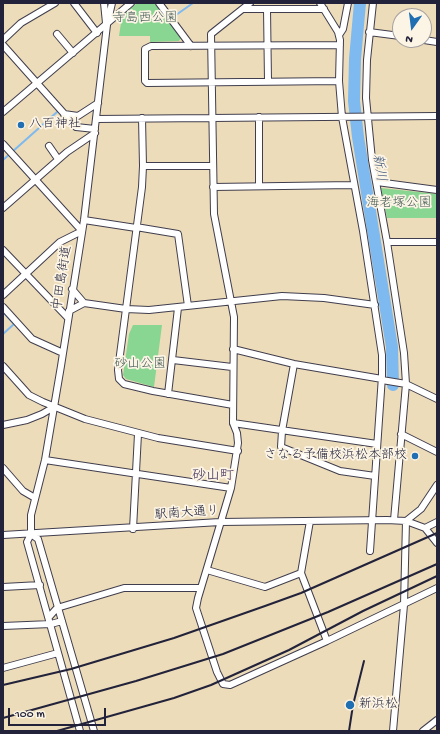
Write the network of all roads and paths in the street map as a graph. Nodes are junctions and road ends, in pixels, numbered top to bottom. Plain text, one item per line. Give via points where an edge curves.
1 (55, 3) edge
2 (74, 3) edge
3 (104, 3) edge
4 (112, 3) edge
5 (131, 3) edge
6 (159, 3) edge
7 (320, 3) edge
8 (348, 3) edge
9 (373, 3) edge
10 (246, 5) edge
11 (267, 9) junction
12 (324, 9) junction
13 (106, 25) junction
14 (369, 32) junction
15 (97, 33) junction
16 (57, 34) dead end
17 (339, 35) junction
18 (392, 35) edge
19 (3, 40) edge
20 (268, 45) junction
21 (340, 45) junction
22 (191, 46) junction
23 (211, 46) junction
24 (4, 47) edge
25 (74, 53) junction
26 (268, 81) junction
27 (340, 81) junction
28 (212, 82) junction
29 (36, 84) junction
30 (98, 103) junction
31 (3, 112) edge
32 (63, 113) junction
33 (437, 116) edge
34 (259, 117) junction
35 (344, 117) junction
36 (366, 117) junction
37 (142, 118) junction
38 (212, 118) junction
39 (96, 119) junction
40 (95, 131) junction
41 (3, 144) edge
42 (49, 146) dead end
43 (58, 159) junction
44 (144, 166) junction
45 (213, 166) junction
46 (35, 180) junction
47 (376, 182) junction
48 (259, 185) junction
49 (353, 185) junction
50 (213, 187) junction
51 (437, 190) edge
52 (3, 208) edge
53 (84, 220) junction
54 (136, 228) junction
55 (82, 230) junction
56 (387, 242) junction
57 (437, 242) edge
58 (3, 250) edge
59 (25, 274) junction
60 (72, 289) junction
61 (3, 295) edge
62 (231, 301) junction
63 (84, 303) junction
64 (375, 305) junction
65 (188, 306) junction
66 (3, 307) edge
67 (178, 308) junction
68 (126, 310) junction
69 (69, 311) junction
70 (68, 318) junction
71 (233, 349) junction
72 (63, 353) junction
73 (173, 360) junction
74 (294, 364) junction
75 (3, 366) edge
76 (232, 366) junction
77 (383, 380) junction
78 (404, 383) junction
79 (168, 394) junction
80 (437, 399) edge
81 (233, 405) junction
82 (54, 407) junction
83 (233, 424) junction
84 (3, 425) edge
85 (282, 430) junction
86 (138, 434) junction
87 (401, 434) junction
88 (377, 444) junction
89 (238, 452) junction
90 (437, 452) edge
91 (45, 460) junction
92 (3, 468) edge
93 (135, 473) junction
94 (375, 476) junction
95 (437, 485) edge
96 (231, 488) junction
97 (35, 498) junction
98 (372, 520) junction
99 (392, 520) junction
100 (310, 521) junction
101 (406, 521) junction
102 (220, 522) junction
103 (437, 522) edge
104 (425, 528) junction
105 (133, 529) junction
106 (31, 534) junction
107 (3, 535) edge
108 (437, 543) edge
109 (370, 551) dead end
110 (207, 570) junction
111 (301, 573) junction
112 (40, 585) junction
113 (3, 587) edge
114 (201, 588) junction
115 (437, 588) edge
116 (404, 605) junction
117 (57, 608) junction
118 (49, 617) junction
119 (62, 621) junction
120 (51, 624) junction
121 (3, 626) edge
122 (327, 642) junction
123 (58, 653) junction
124 (3, 668) edge
125 (437, 720) edge
126 (80, 731) edge
127 (94, 731) edge
128 (393, 731) edge
129 (423, 731) edge

1 - 19 street via 22,23
2 - 15 street
3 - 13 street, 中田島街道
4 - 13 street, 中田島街道
5 - 13 street
6 - 22 street
7 - 12 street
8 - 17 street via 343,29
9 - 14 street
10 - 11 street
10 - 23 street via 213,32
11 - 12 street
11 - 20 street
12 - 17 street
13 - 15 street
13 - 30 street, 中田島街道
14 - 18 street
14 - 36 street
15 - 25 street
16 - 25 street
17 - 21 street
20 - 21 street
20 - 23 street
20 - 26 street
21 - 27 street
22 - 23 street
22 - 28 street via 146,47 145,81
23 - 28 street
24 - 29 street
25 - 29 street
26 - 27 street
26 - 28 street
27 - 35 street
28 - 38 street
29 - 31 street
29 - 32 street
30 - 32 street via 78,116
30 - 39 street, 中田島街道
32 - 40 street via 76,127
33 - 36 street
34 - 35 street
34 - 38 street
34 - 48 street
35 - 36 street
35 - 49 street
36 - 47 street
37 - 38 street
37 - 39 street
37 - 44 street
38 - 45 street
39 - 40 street, 中田島街道
40 - 43 street
40 - 53 street, 中田島街道
41 - 46 street
42 - 43 street
43 - 46 street
44 - 45 street
44 - 54 street
45 - 50 street
46 - 52 street
46 - 55 street
47 - 51 street
47 - 56 street
48 - 49 street
48 - 50 street
49 - 64 street
50 - 62 street via 214,214
53 - 54 street
53 - 55 street, 中田島街道
54 - 65 street via 178,234
54 - 68 street
55 - 59 street via 60,242
55 - 60 street, 中田島街道
56 - 57 street
56 - 78 street via 404,353
58 - 59 street
59 - 61 street
59 - 70 street
60 - 63 street
60 - 69 street, 中田島街道
62 - 64 street via 296,296
62 - 65 street
62 - 71 street via 234,317
63 - 68 street
63 - 69 street
64 - 77 street
65 - 67 street
66 - 72 street via 32,340
67 - 68 street
67 - 73 street
68 - 79 street via 118,370 120,380 124,384
69 - 70 street, 中田島街道
70 - 72 street, 中田島街道
71 - 74 street
71 - 76 street
72 - 82 street, 中田島街道
73 - 76 street
73 - 79 street
74 - 77 street
74 - 85 street
75 - 82 street via 29,395
76 - 81 street
77 - 78 street
77 - 88 street
78 - 80 street
78 - 87 street
79 - 81 street
81 - 83 street
82 - 84 street via 37,416
82 - 86 street
82 - 91 street, 中田島街道
83 - 85 street
83 - 89 street via 237,433
85 - 88 street
85 - 94 street via 281,447 340,471
86 - 89 street
86 - 93 street
87 - 90 street
87 - 99 street
88 - 94 street
89 - 96 street
91 - 93 street
91 - 97 street, 中田島街道
92 - 97 street via 23,491
93 - 96 street
93 - 105 street
94 - 98 street
95 - 101 street via 421,509
96 - 102 street
97 - 106 street, 中田島街道 via 31,515
98 - 99 street, 駅南大通り
98 - 100 street, 駅南大通り
98 - 109 street
99 - 101 street, 駅南大通り
100 - 102 street, 駅南大通り
100 - 111 street
101 - 104 street, 駅南大通り
101 - 116 street
102 - 105 street, 駅南大通り
102 - 110 street
103 - 104 street
104 - 108 street
105 - 106 street, 駅南大通り
106 - 107 street, 駅南大通り
106 - 112 street, 中田島街道 via 27,542
106 - 117 street via 38,540
110 - 111 street via 265,587
110 - 114 street
111 - 122 street
112 - 113 street
112 - 118 street, 中田島街道
114 - 117 street via 131,586
114 - 122 street via 196,608 223,684 230,685
115 - 116 street
116 - 122 street
116 - 128 street
117 - 118 street
117 - 119 street
118 - 120 street, 中田島街道
119 - 120 street
119 - 127 street
120 - 121 street
120 - 123 street, 中田島街道
123 - 124 street
123 - 126 street, 中田島街道
125 - 129 street

